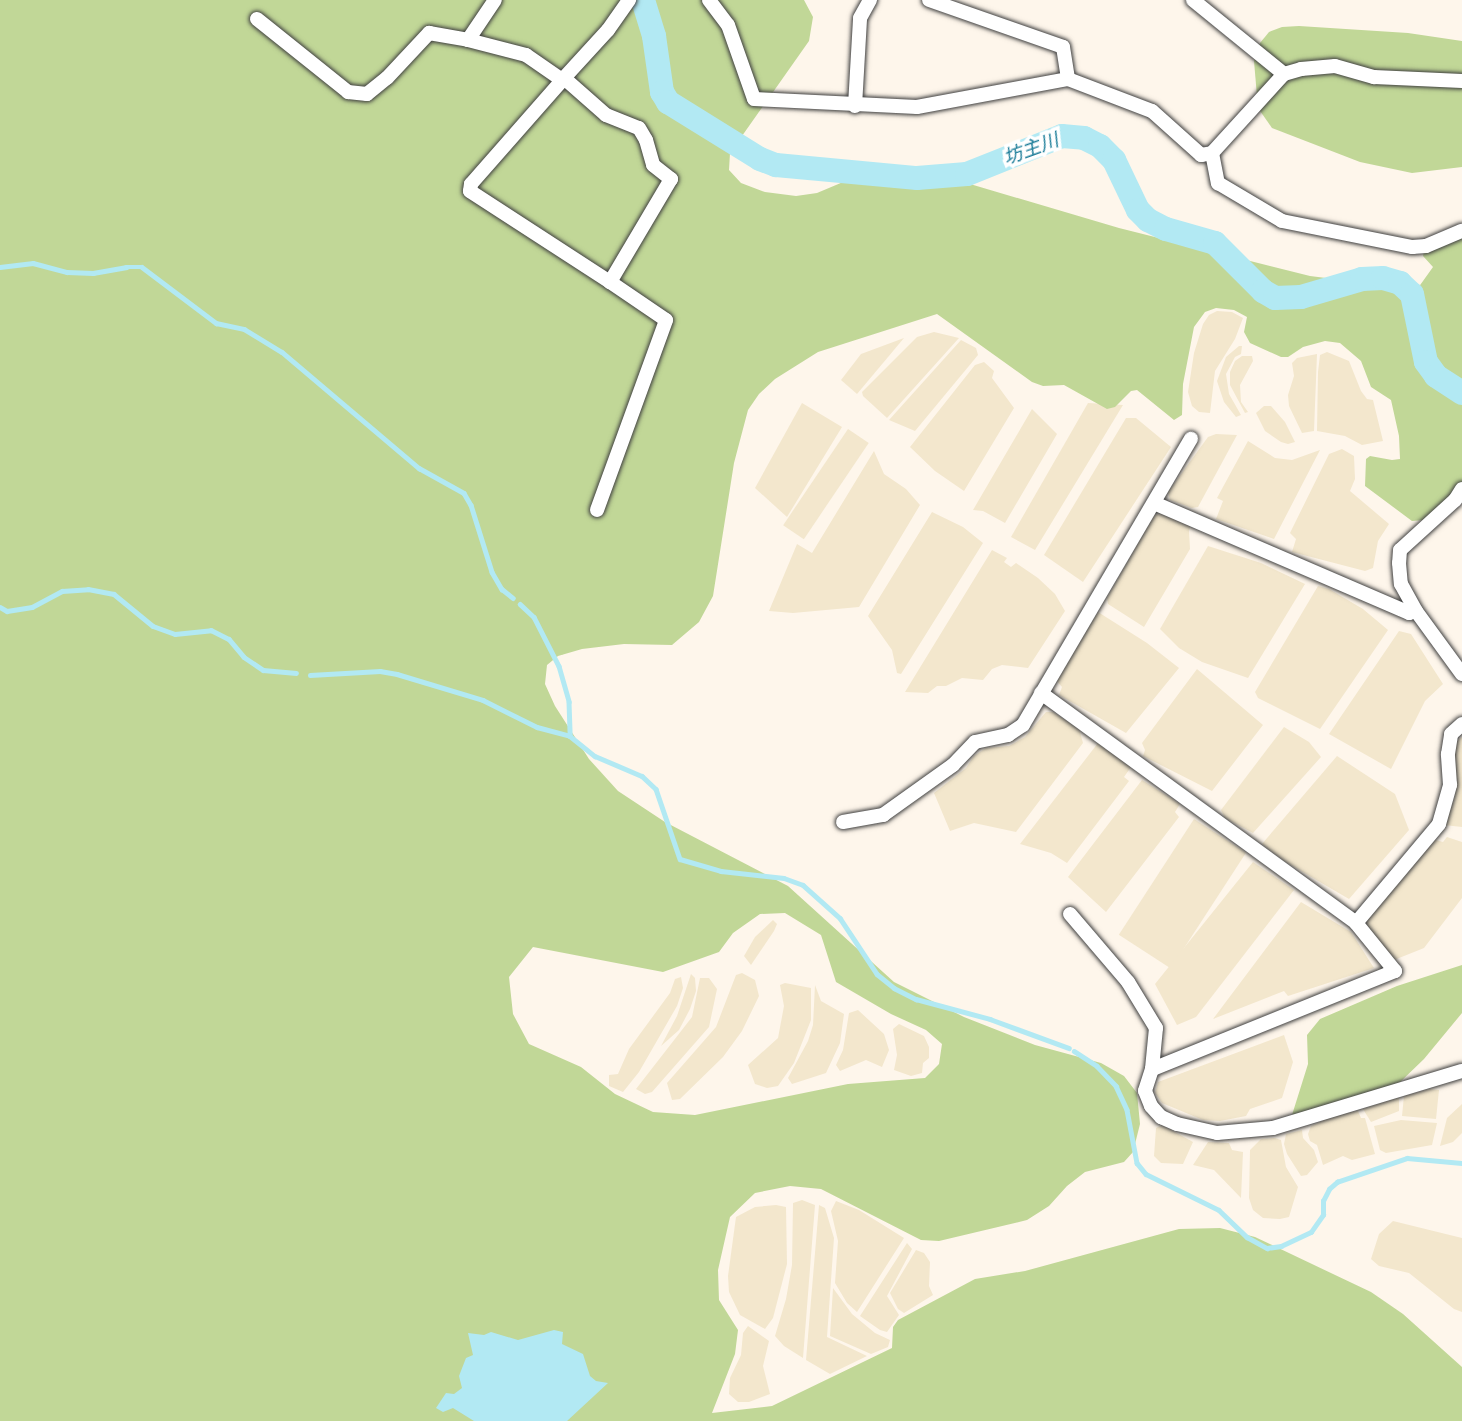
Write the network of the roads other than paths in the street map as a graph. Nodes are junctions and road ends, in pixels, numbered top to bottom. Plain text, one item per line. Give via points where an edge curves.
1 (495, 0) edge
2 (629, 0) edge
3 (709, 0) edge
4 (870, 0) edge
5 (929, 0) edge
6 (1193, 0) edge
7 (257, 19) dead end
8 (468, 40) junction
9 (1284, 75) junction
10 (563, 79) junction
11 (1068, 79) junction
12 (1462, 81) edge
13 (855, 106) junction
14 (1212, 153) junction
15 (1462, 231) edge
16 (610, 282) junction
17 (1191, 439) dead end
18 (1462, 489) edge
19 (1154, 503) junction
20 (597, 510) dead end
21 (1416, 611) junction
22 (1462, 674) edge
23 (1041, 693) junction
24 (1462, 724) edge
25 (843, 822) dead end
26 (1070, 914) dead end
27 (1356, 923) junction
28 (1152, 1069) junction
29 (1462, 1071) edge

1 - 8 street
2 - 10 street
3 - 13 street via 728,25 754,99
4 - 13 street via 860,18
5 - 11 street via 1063,47
6 - 9 street
7 - 8 street via 348,92 367,93 429,33
8 - 10 street via 526,55
9 - 12 street via 1335,66 1374,77
9 - 14 street
10 - 16 street via 606,115 639,128 653,165 671,179
10 - 16 street via 471,184 470,191
11 - 13 street via 917,107
11 - 14 street via 1152,111 1200,155
14 - 15 street via 1218,183 1282,221 1412,247
16 - 20 street via 666,320
17 - 19 street
18 - 21 street via 1400,550 1401,584
19 - 21 street via 1409,613
19 - 23 street
21 - 22 street
23 - 25 street via 1023,725 1008,735 975,742 953,765 883,815
23 - 27 street
24 - 27 street via 1451,734 1450,785 1439,824
26 - 28 street via 1128,982 1156,1028
27 - 28 street via 1395,971
28 - 29 street via 1145,1091 1161,1117 1217,1133 1273,1128

